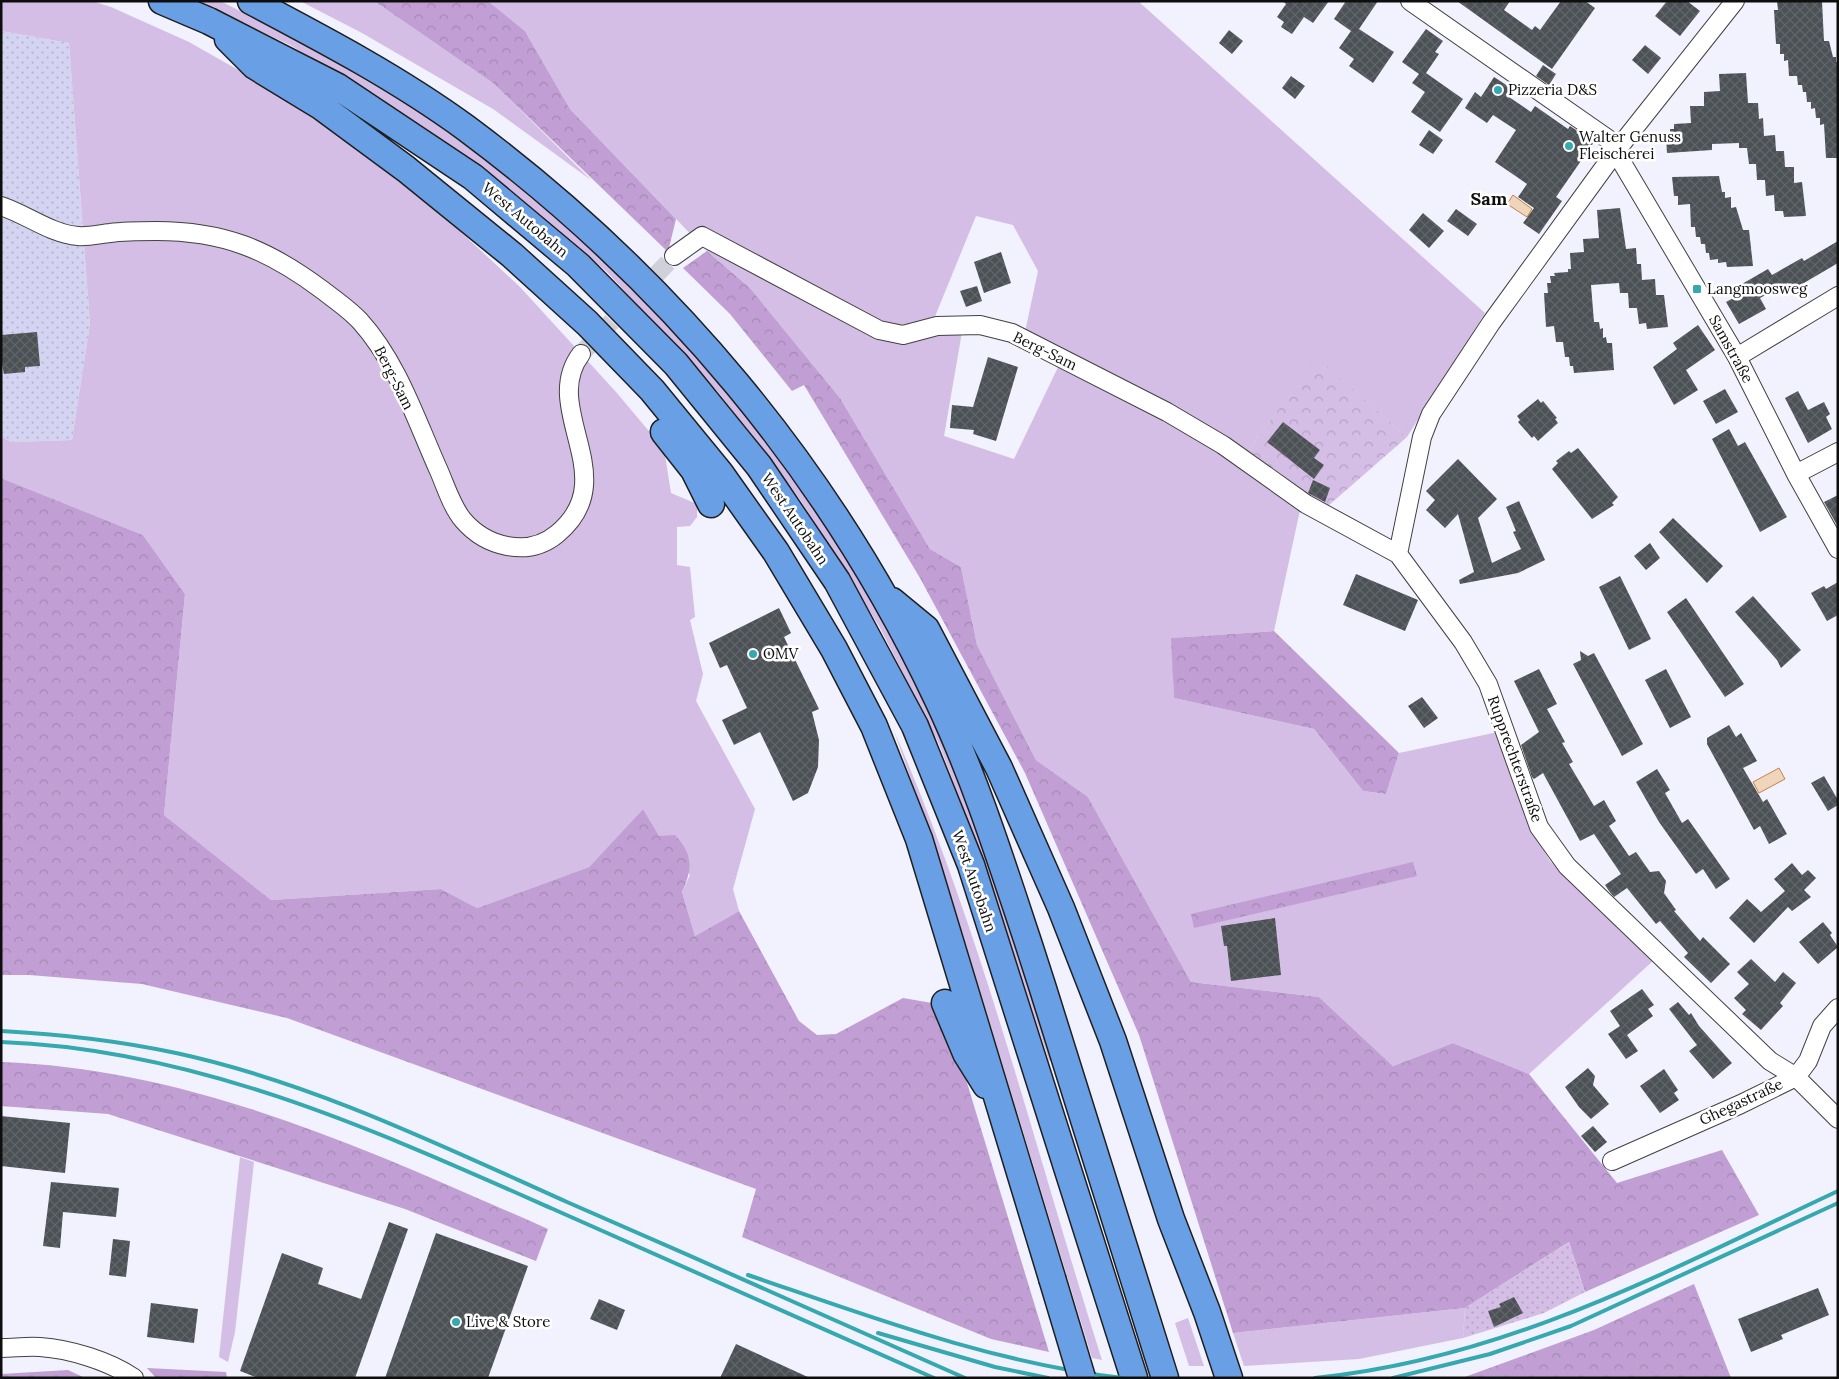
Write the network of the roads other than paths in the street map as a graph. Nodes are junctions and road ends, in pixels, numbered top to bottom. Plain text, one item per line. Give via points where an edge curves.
1 (162, 1) edge
2 (251, 1) edge
3 (1410, 1) edge
4 (1735, 1) edge
5 (209, 21) junction
6 (1616, 150) junction
7 (1, 206) edge
8 (674, 256) tunnel mouth
9 (1838, 296) edge
10 (615, 353) junction
11 (581, 354) tunnel mouth
12 (1737, 357) junction
13 (1838, 452) edge
14 (1796, 474) junction
15 (710, 504) dead end
16 (1838, 549) edge
17 (1398, 554) junction
18 (884, 594) junction
19 (945, 1004) dead end
20 (1838, 1008) edge
21 (1796, 1077) junction
22 (1002, 1113) junction
23 (1838, 1119) edge
24 (1612, 1160) dead end
25 (1, 1348) edge
26 (134, 1378) edge
27 (1082, 1378) edge
28 (1134, 1378) edge
29 (1165, 1378) edge
30 (1228, 1378) edge

1 - 5 highway, West Autobahn
2 - 18 highway, West Autobahn via 361,60 464,127 582,221 674,311 751,398 816,485
3 - 6 street via 1593,127
4 - 6 street
5 - 10 highway via 255,66 322,108 406,169 490,237 587,323
5 - 28 highway, West Autobahn via 338,87 473,177 578,265 676,364 759,466 837,582 915,726 971,865
6 - 12 street, Samstraße
6 - 17 street via 1491,323 1431,414 1422,437
7 - 11 street, Berg-Sam via 56,231 78,236 158,231 193,232 226,238 270,255 296,271 358,319 374,337 394,372 455,508 476,532 505,546 528,547 544,542 577,515 584,495 584,475 568,394 570,377
8 - 17 street, Berg-Sam via 702,236 878,330 903,335 937,326 980,325 1012,333 1167,412 1223,445 1306,504
9 - 12 street
10 - 15 highway via 639,400 694,470
10 - 22 highway via 652,390 720,473 776,552 834,649 874,726 919,839
12 - 14 street, Samstraße
13 - 14 street
14 - 16 street, Samstraße
17 - 21 street, Rupprechterstraße via 1463,642 1488,684 1539,827 1567,866 1770,1061
18 - 29 highway, West Autobahn via 939,701 980,797
18 - 30 highway via 926,630 999,768 1062,908
19 - 22 highway via 966,1053
20 - 21 street, Ghegastraße via 1822,1026 1808,1061
21 - 23 street, Rupprechterstraße
21 - 24 street, Ghegastraße
22 - 27 highway, bridge
25 - 26 street via 40,1347 91,1358 119,1368

